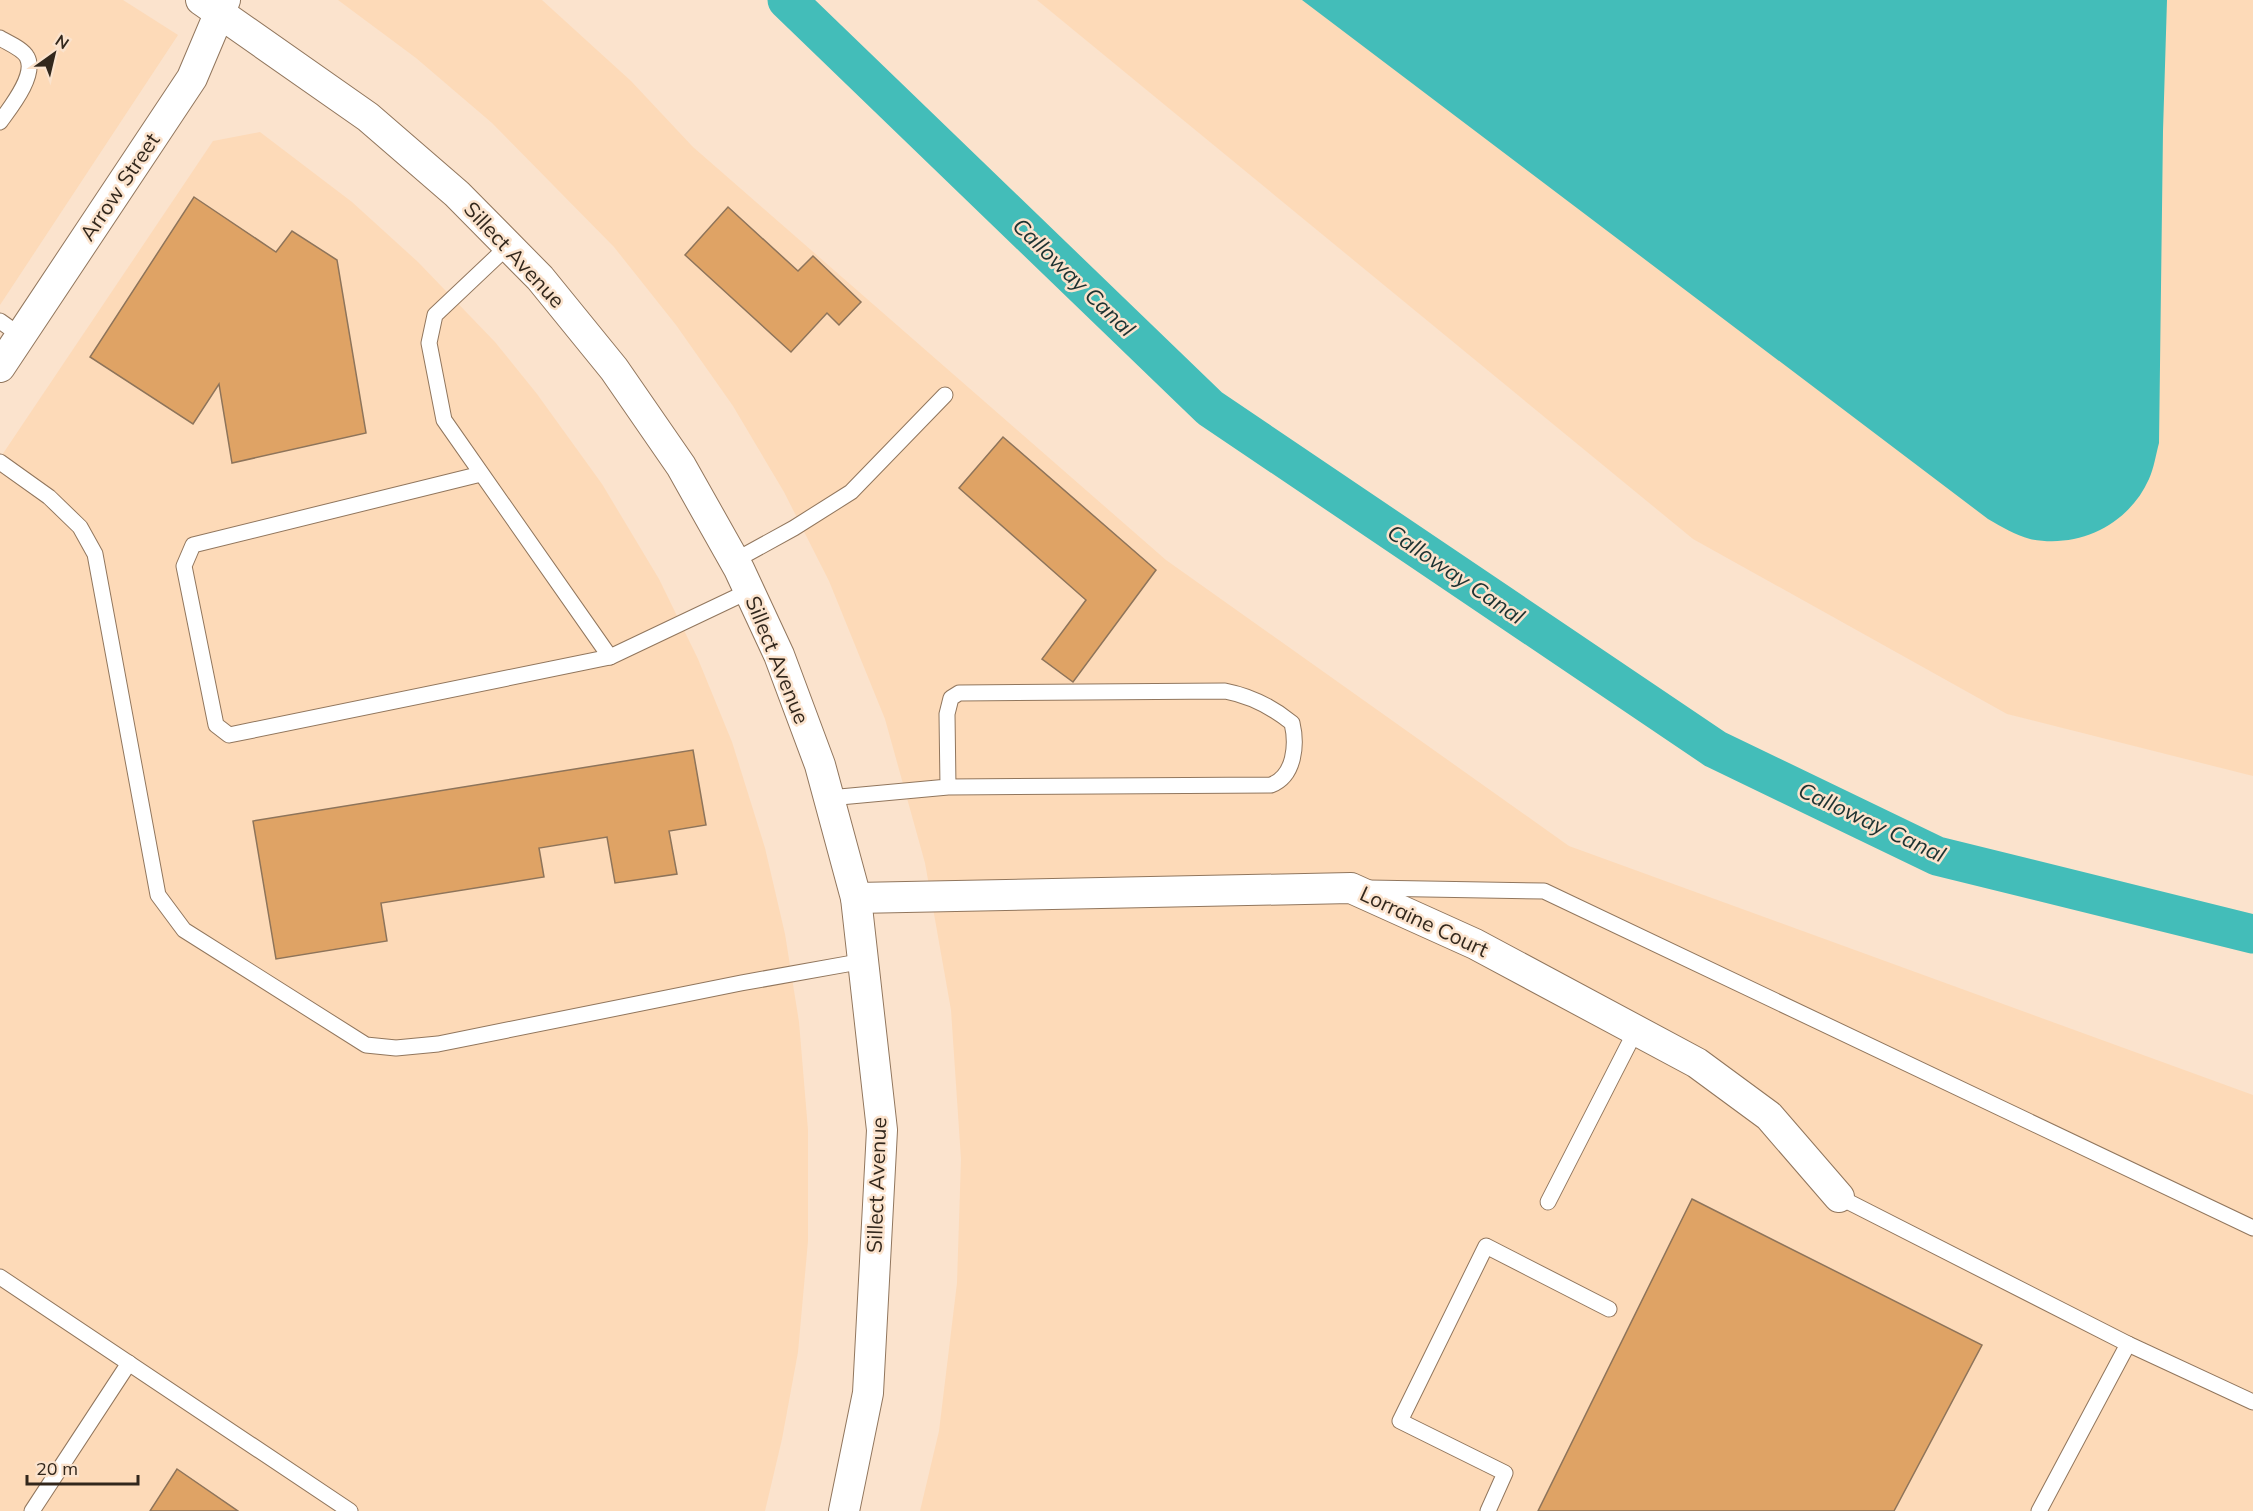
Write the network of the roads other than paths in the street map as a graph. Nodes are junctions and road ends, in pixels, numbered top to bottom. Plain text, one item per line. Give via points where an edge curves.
1 (215, 4) edge
2 (0, 38) edge
3 (0, 122) edge
4 (508, 246) junction
5 (10, 328) edge
6 (0, 367) edge
7 (945, 395) dead end
8 (0, 462) edge
9 (482, 474) junction
10 (734, 561) junction
11 (749, 591) junction
12 (610, 657) junction
13 (948, 788) junction
14 (829, 798) junction
15 (1351, 888) junction
16 (856, 898) junction
17 (864, 961) junction
18 (1636, 1030) junction
19 (1839, 1197) joint
20 (1548, 1202) dead end
21 (2253, 1228) edge
22 (0, 1277) edge
23 (1609, 1309) dead end
24 (2128, 1344) junction
25 (129, 1363) junction
26 (2253, 1402) edge
27 (32, 1511) edge
28 (350, 1511) edge
29 (844, 1511) edge
30 (1488, 1511) edge
31 (2039, 1511) edge

1 - 4 street, Sillect Avenue via 368,117 457,194
1 - 5 street, Arrow Street via 192,78
2 - 3 lane via 27,55 30,66 23,88
4 - 9 lane via 435,315 429,343 444,420
4 - 10 street, Sillect Avenue via 540,278 614,369 681,466
5 - 6 street, Arrow Street
7 - 10 lane via 851,492
8 - 17 lane via 50,497 80,527 95,554 158,895 184,930 366,1045 396,1048 438,1044
9 - 12 lane
9 - 12 lane via 193,545 184,566 216,725 229,735
10 - 11 street, Sillect Avenue
11 - 12 lane
11 - 14 street, Sillect Avenue via 778,655
13 - 13 lane via 1270,784 1282,778 1293,757 1294,730 1292,723 1276,710 1225,691 959,693 951,698 947,714
13 - 14 lane
14 - 16 street, Sillect Avenue
15 - 16 street, Lorraine Court
15 - 18 street, Lorraine Court via 1475,944
15 - 21 lane via 1544,891
16 - 17 street, Sillect Avenue
17 - 29 street, Sillect Avenue via 882,1130 868,1393
18 - 19 street, Lorraine Court via 1697,1063 1769,1116
18 - 20 lane
19 - 24 lane
22 - 25 lane
23 - 30 lane via 1486,1246 1400,1421 1505,1473
24 - 26 lane
24 - 31 lane
25 - 27 lane
25 - 28 lane

